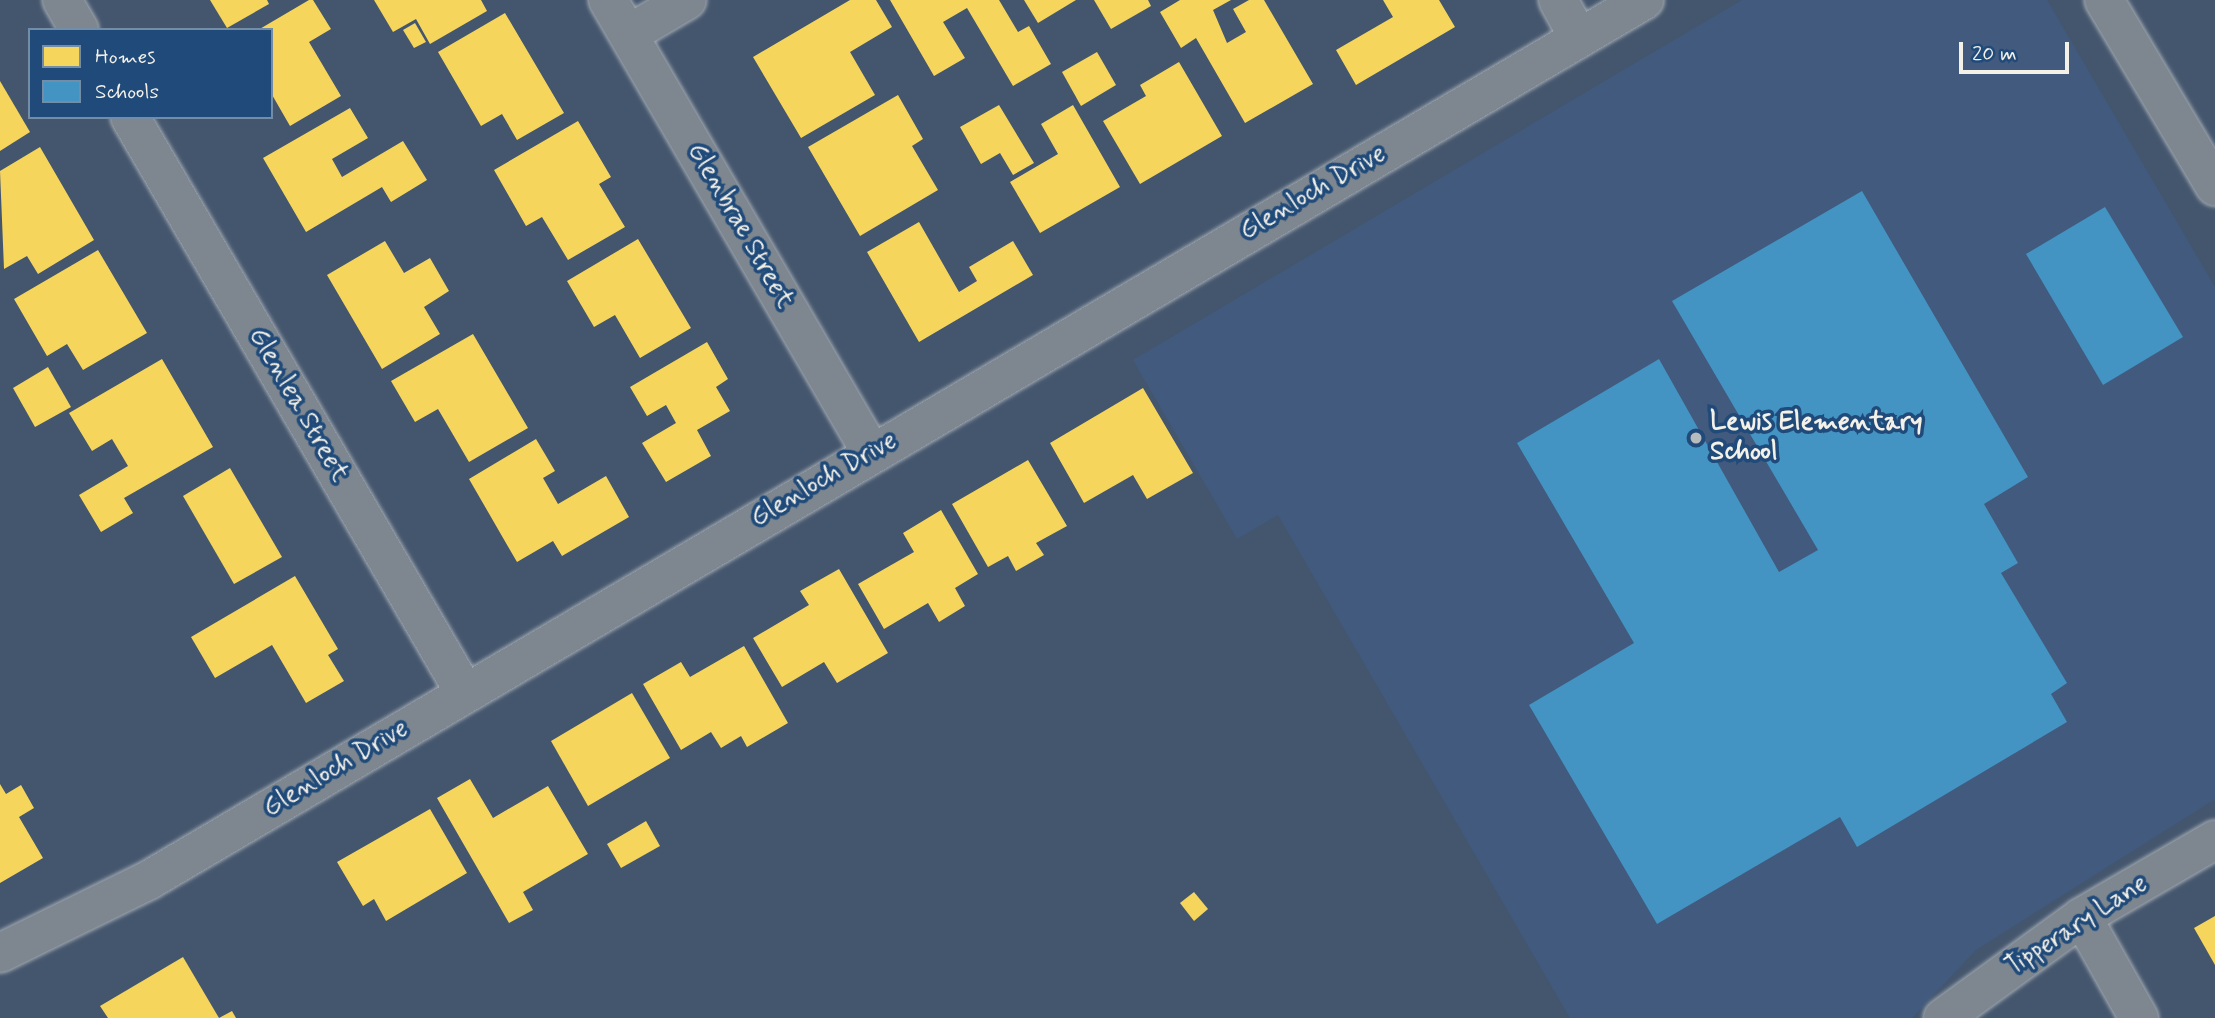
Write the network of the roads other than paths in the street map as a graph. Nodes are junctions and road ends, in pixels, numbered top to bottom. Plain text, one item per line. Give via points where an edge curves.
1 (62, 0) edge
2 (608, 0) edge
3 (687, 0) edge
4 (1558, 0) edge
5 (1644, 0) edge
6 (2104, 0) edge
7 (78, 28) edge
8 (629, 34) junction
9 (1579, 38) junction
10 (131, 119) edge
11 (2215, 186) edge
12 (871, 452) junction
13 (465, 693) junction
14 (2215, 840) edge
15 (2082, 917) junction
16 (0, 953) edge
17 (1943, 1018) edge
18 (2139, 1018) edge

1 - 7 street
2 - 8 street, Glenbrae Street
3 - 8 street
4 - 9 street
5 - 9 street, Glenloch Drive
6 - 11 street
8 - 12 street, Glenbrae Street
9 - 12 street, Glenloch Drive
10 - 13 street, Glenlea Street
12 - 13 street, Glenloch Drive
13 - 16 street, Glenloch Drive via 149,880
14 - 15 street, Tipperary Lane
15 - 17 street, Tipperary Lane
15 - 18 street

